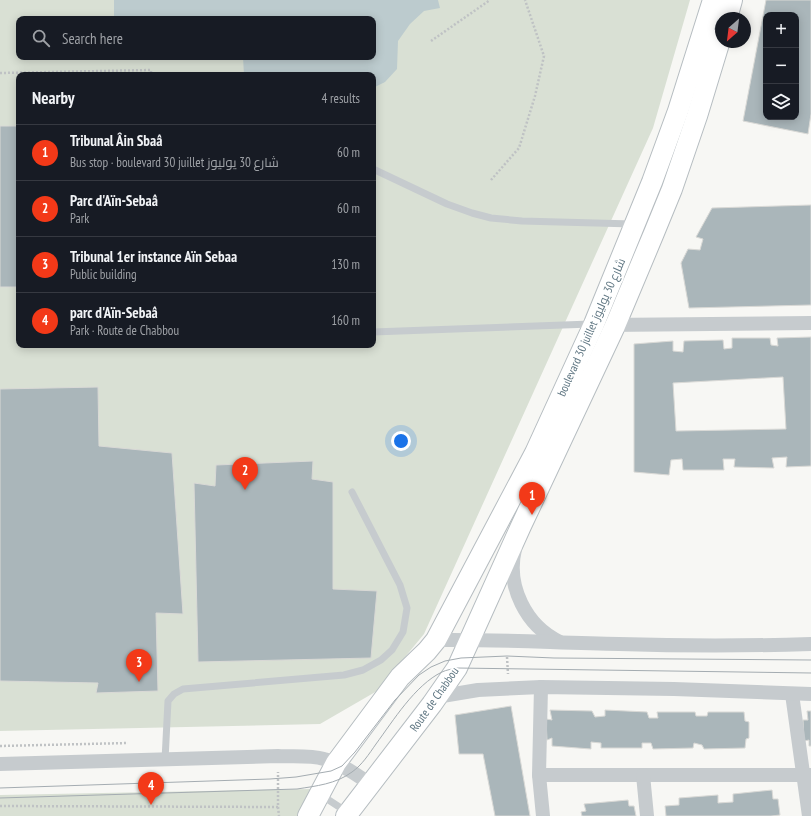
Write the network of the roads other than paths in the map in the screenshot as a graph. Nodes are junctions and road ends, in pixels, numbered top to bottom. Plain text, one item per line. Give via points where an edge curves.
1 (714, 0) edge
2 (732, 0) edge
3 (729, 12) edge
4 (718, 48) edge
5 (376, 170) edge
6 (646, 225) junction
7 (811, 323) edge
8 (594, 324) junction
9 (615, 326) junction
10 (376, 332) edge
11 (352, 492) dead end
12 (521, 526) junction
13 (436, 640) junction
14 (470, 640) junction
15 (562, 643) junction
16 (811, 644) edge
17 (541, 687) junction
18 (792, 694) junction
19 (811, 694) edge
20 (436, 697) junction
21 (165, 760) junction
22 (336, 763) junction
23 (0, 764) edge
24 (539, 775) junction
25 (643, 775) junction
26 (807, 775) edge
27 (371, 784) junction
28 (319, 794) junction
29 (349, 815) edge
30 (308, 816) edge
31 (543, 816) edge
32 (647, 816) edge
33 (809, 816) edge

1 - 6 street, boulevard 30 juillet شارع 30 يوليوز via 678,111
2 - 3 street
4 - 6 street, boulevard 30 juillet شارع 30 يوليوز via 672,189
5 - 6 lane via 447,204 491,218
6 - 8 street, boulevard 30 juillet شارع 30 يوليوز
6 - 9 street, boulevard 30 juillet شارع 30 يوليوز
7 - 9 street
8 - 9 street
8 - 10 lane
8 - 13 street, boulevard 30 juillet شارع 30 يوليوز via 535,452
9 - 12 street, boulevard 30 juillet شارع 30 يوليوز
11 - 21 lane via 400,585 407,608 403,632 392,650 363,670 344,675 182,690 168,701
12 - 14 street, Route de Chabbou
12 - 15 street via 513,568 518,596 527,614 537,626
13 - 14 street
13 - 22 street via 400,677
14 - 15 street
14 - 20 street, Route de Chabbou via 457,668
15 - 16 street
17 - 18 street
17 - 20 street via 478,690
17 - 24 street
18 - 19 street
18 - 26 street
20 - 27 street, Route de Chabbou
21 - 22 street via 278,756 311,757
21 - 23 street
22 - 27 street
22 - 28 street
24 - 25 street
24 - 31 street
25 - 26 street
25 - 32 street
26 - 33 street
27 - 29 street, Route de Chabbou
28 - 29 lane
28 - 30 street

